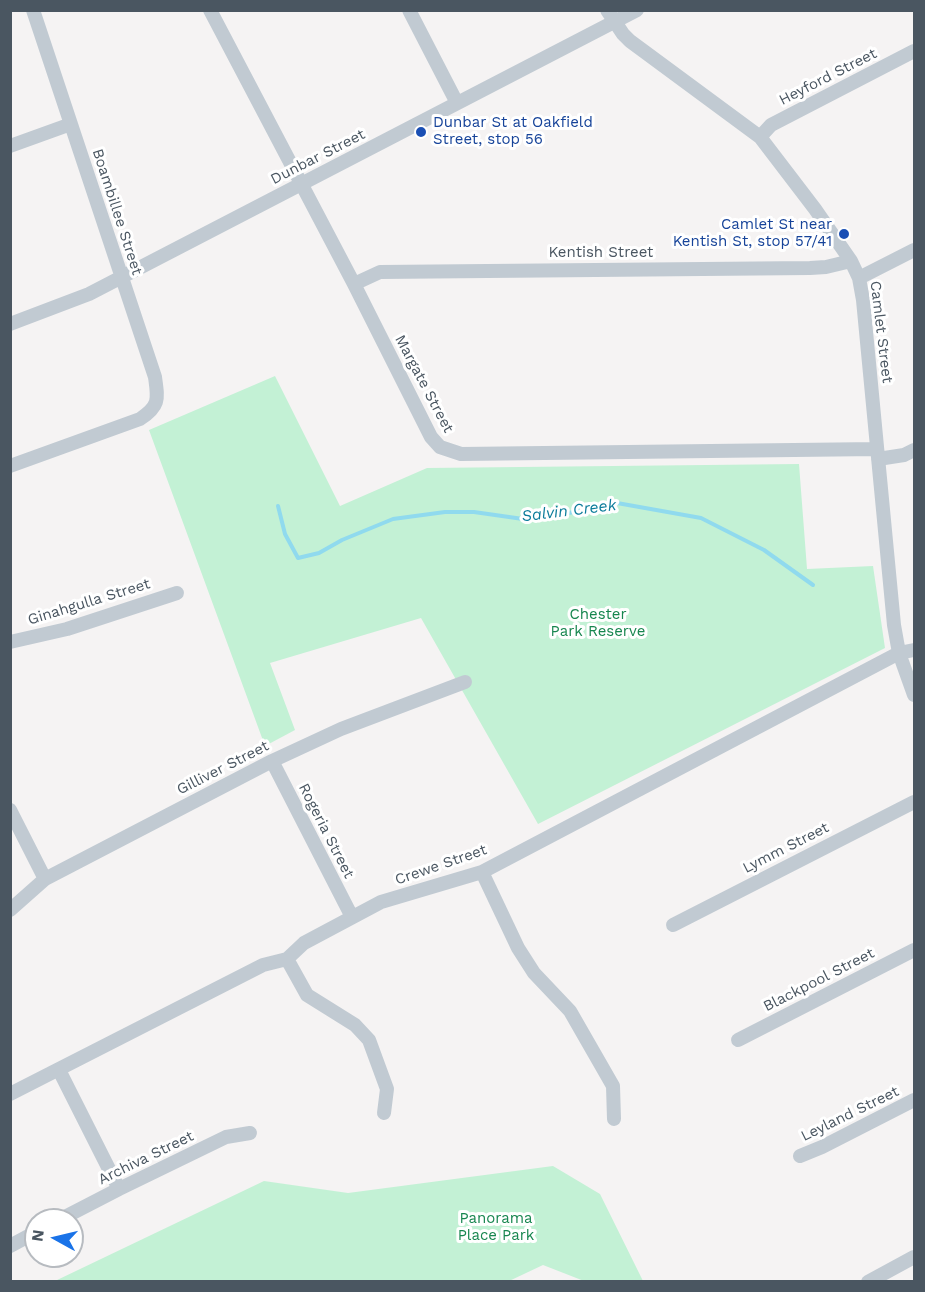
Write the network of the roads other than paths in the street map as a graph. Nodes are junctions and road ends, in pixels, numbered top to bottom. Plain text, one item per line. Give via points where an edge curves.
1 (33, 10) edge
2 (210, 10) edge
3 (409, 10) edge
4 (636, 10) edge
5 (611, 16) edge
6 (915, 51) edge
7 (457, 104) junction
8 (71, 124) junction
9 (760, 137) junction
10 (10, 146) edge
11 (300, 185) junction
12 (915, 250) edge
13 (851, 261) junction
14 (121, 278) junction
15 (859, 279) junction
16 (354, 284) junction
17 (10, 324) edge
18 (915, 450) edge
19 (878, 454) junction
20 (10, 466) edge
21 (177, 593) dead end
22 (10, 642) edge
23 (915, 650) edge
24 (898, 653) junction
25 (465, 682) dead end
26 (915, 695) edge
27 (272, 761) junction
28 (915, 802) edge
29 (10, 810) edge
30 (482, 872) junction
31 (45, 879) junction
32 (10, 910) edge
33 (352, 917) junction
34 (673, 925) dead end
35 (915, 950) edge
36 (287, 959) junction
37 (738, 1040) dead end
38 (59, 1070) junction
39 (10, 1094) edge
40 (915, 1100) edge
41 (384, 1113) dead end
42 (614, 1119) dead end
43 (250, 1133) dead end
44 (800, 1156) dead end
45 (119, 1189) junction
46 (82, 1208) edge
47 (24, 1238) edge
48 (10, 1245) edge
49 (915, 1257) edge
50 (868, 1281) edge

1 - 8 street, Boambillee Street
2 - 11 street, Margate Street
3 - 7 street
4 - 5 street, Dunbar Street
5 - 7 street, Dunbar Street
5 - 9 street, Camlet Street via 638,47
6 - 9 street, Heyford Street via 771,125
7 - 11 street, Dunbar Street
8 - 10 street
8 - 14 street, Boambillee Street
9 - 13 street, Camlet Street
11 - 14 street, Dunbar Street
11 - 16 street, Margate Street
12 - 15 street
13 - 15 street, Camlet Street
13 - 16 street, Kentish Street via 810,268 380,272
14 - 17 street, Dunbar Street
14 - 20 street, Boambillee Street via 155,377 158,399 152,411 140,419
15 - 19 street, Camlet Street
16 - 19 street, Margate Street via 431,437 440,447 461,454
18 - 19 street, Margate Street via 904,455
19 - 24 street, Camlet Street
21 - 22 street, Ginahgulla Street via 67,629
23 - 24 street, Crewe Street
24 - 26 street, Camlet Street
24 - 30 street, Crewe Street
25 - 27 street, Gilliver Street via 341,729
27 - 31 street, Gilliver Street
27 - 33 street, Rogeria Street
28 - 34 street, Lymm Street
29 - 31 street
30 - 33 street, Crewe Street via 381,902
30 - 42 street via 518,948 534,973 570,1011 613,1086
31 - 32 street, Gilliver Street
33 - 36 street, Crewe Street via 304,944
35 - 37 street, Blackpool Street
36 - 38 street, Crewe Street via 262,965
36 - 41 street via 307,995 356,1025 369,1040 387,1089
38 - 39 street, Crewe Street
38 - 45 street
40 - 44 street, Leyland Street
43 - 45 street, Archiva Street via 226,1137
45 - 46 street, Archiva Street
47 - 48 street
49 - 50 street

